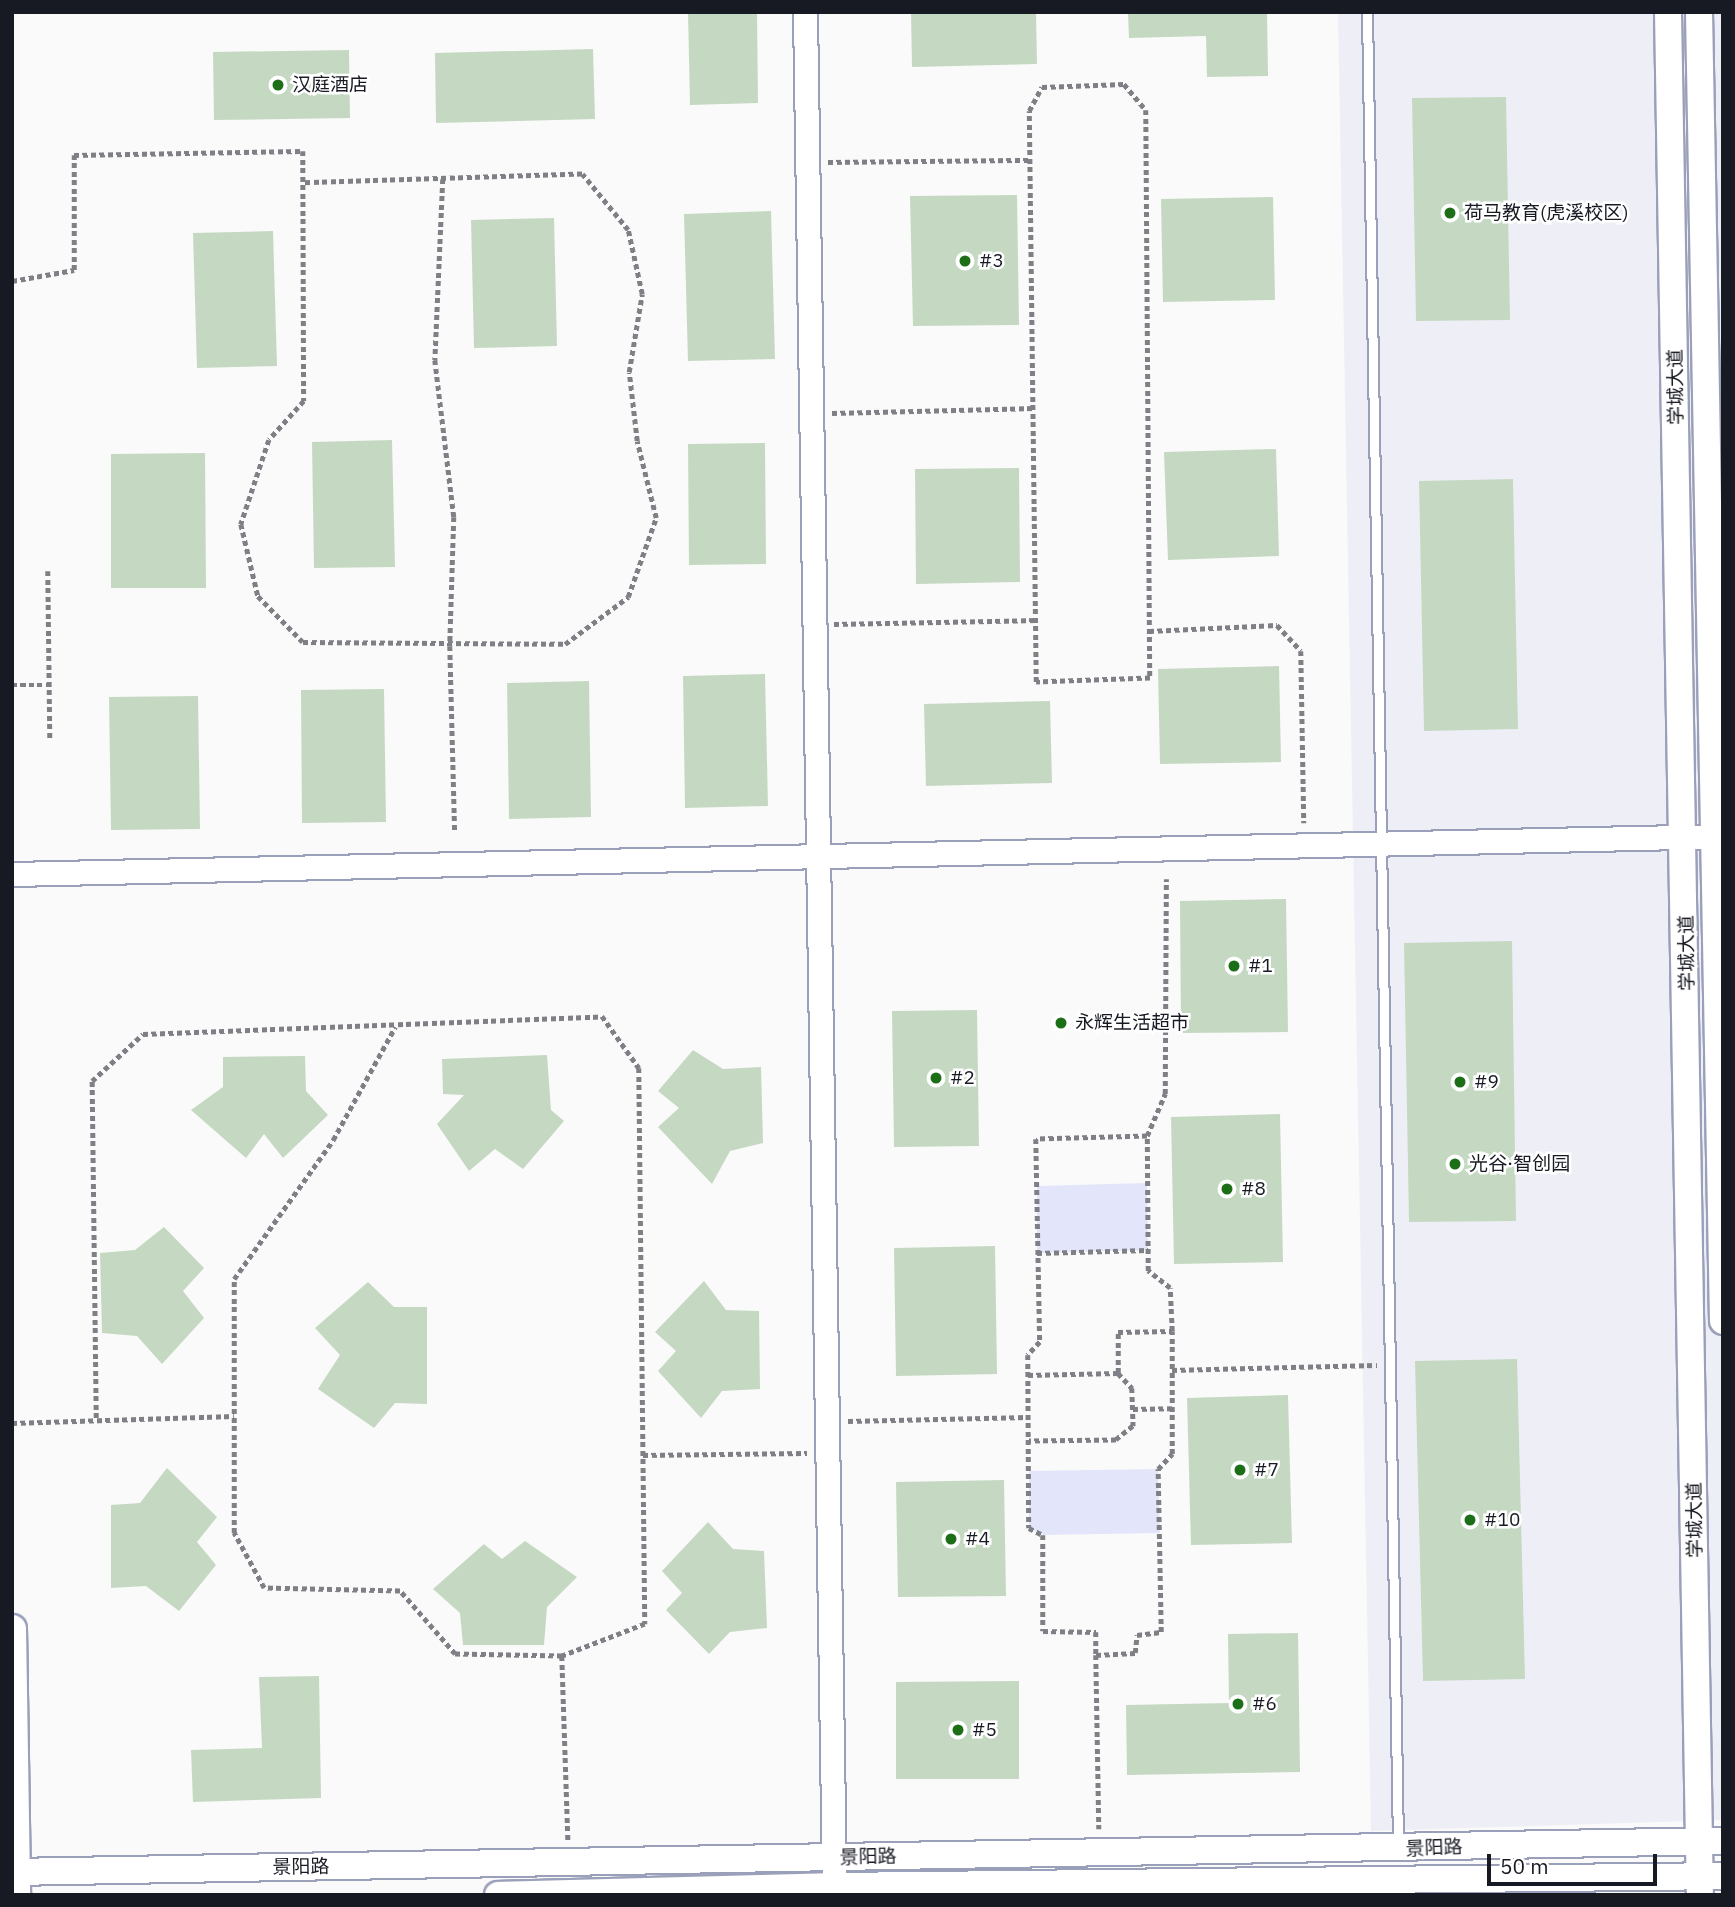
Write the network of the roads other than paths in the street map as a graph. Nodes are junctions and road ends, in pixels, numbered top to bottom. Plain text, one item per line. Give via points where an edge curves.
1 (804, 12) edge
2 (1367, 12) edge
3 (1668, 12) edge
4 (1699, 12) edge
5 (1685, 834) junction
6 (1717, 837) edge
7 (1380, 841) junction
8 (818, 855) junction
9 (12, 874) edge
10 (1723, 1321) edge
11 (12, 1629) edge
12 (1711, 1841) edge
13 (1398, 1849) junction
14 (834, 1858) junction
15 (15, 1880) edge
16 (1707, 1883) edge
17 (834, 1886) junction
18 (499, 1895) edge

1 - 8 street
2 - 7 lane
3 - 5 main road, 学城大道
4 - 6 main road, 学城大道
5 - 6 street
5 - 7 street
5 - 12 main road, 学城大道
6 - 10 main road, 学城大道
7 - 8 street
7 - 13 lane
8 - 9 street
8 - 14 street
11 - 15 main road
12 - 13 main road, 景阳路
12 - 16 main road, 学城大道
13 - 14 main road, 景阳路
14 - 15 main road, 景阳路
14 - 17 street
16 - 17 main road, 景阳路
17 - 18 main road, 景阳路

